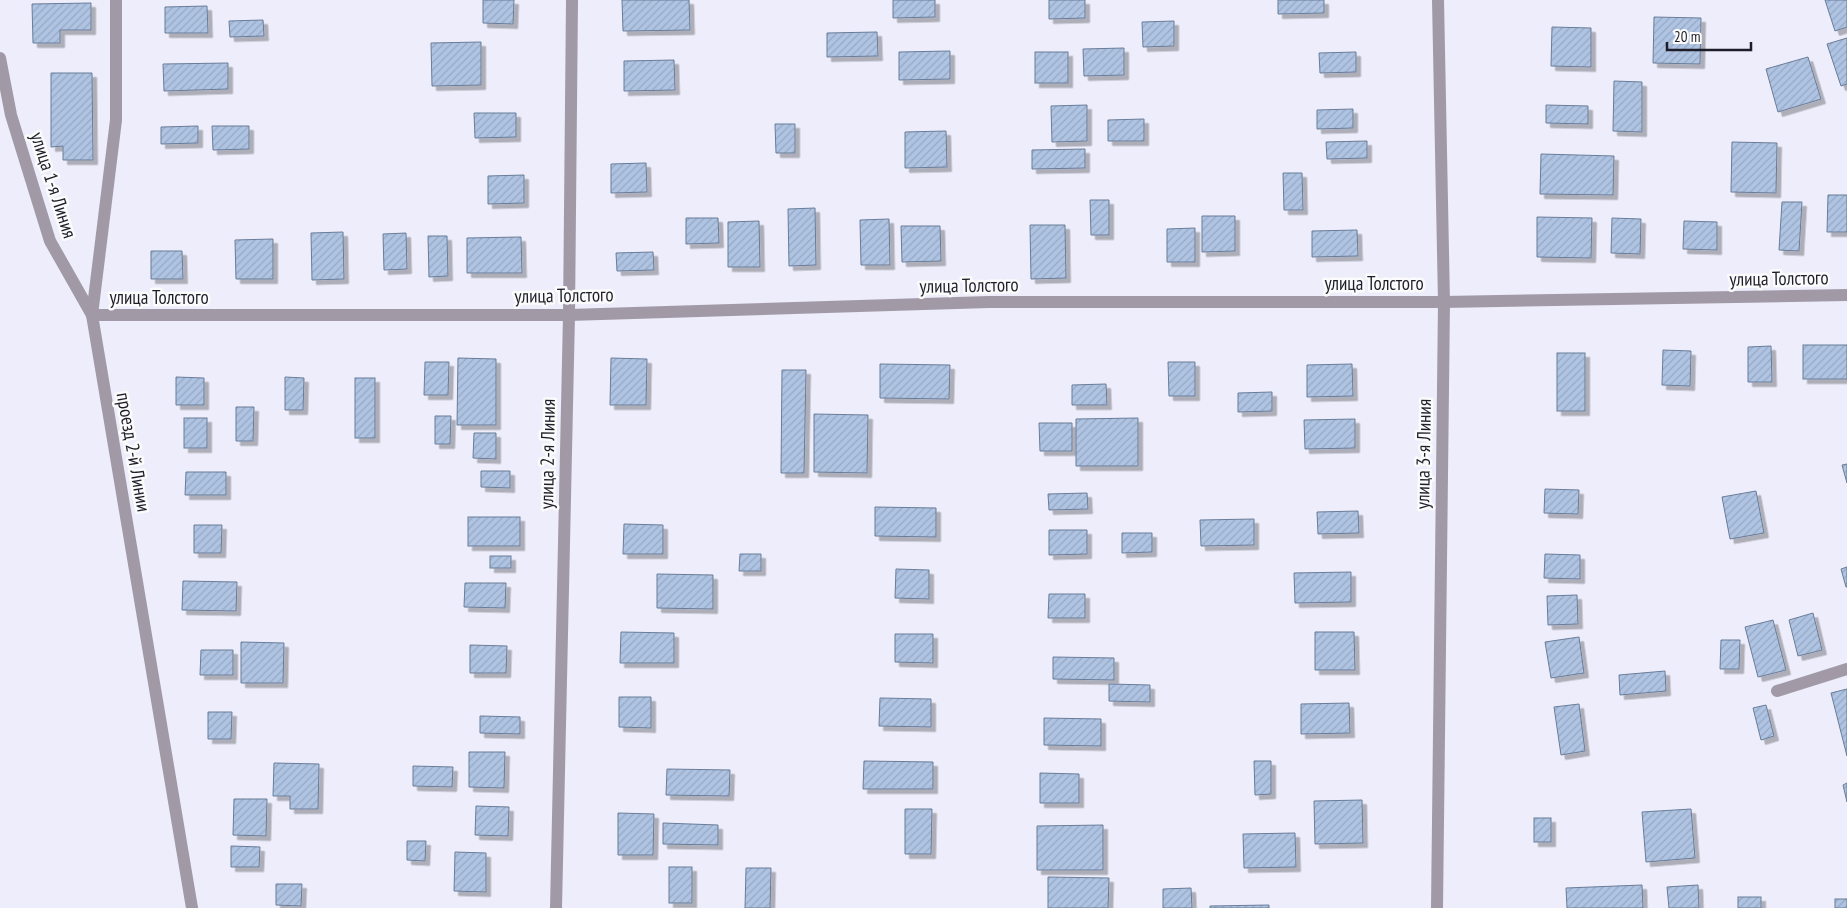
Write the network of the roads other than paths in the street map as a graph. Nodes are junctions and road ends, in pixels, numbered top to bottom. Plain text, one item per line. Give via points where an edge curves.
1 (116, 0) edge
2 (572, 0) edge
3 (1438, 0) edge
4 (0, 58) edge
5 (1847, 295) edge
6 (1444, 302) junction
7 (92, 315) junction
8 (569, 315) junction
9 (1847, 669) edge
10 (1777, 691) dead end
11 (192, 908) edge
12 (556, 908) edge
13 (1437, 908) edge

1 - 7 street, проезд 2-й Линии via 116,120
2 - 8 street, улица 2-я Линия
3 - 6 street, улица 3-я Линия
4 - 7 street, улица 1-я Линия via 11,115 50,241
5 - 6 street, улица Толстого
6 - 8 street, улица Толстого via 989,302
6 - 13 street, улица 3-я Линия
7 - 8 street, улица Толстого
7 - 11 street, проезд 2-й Линии
8 - 12 street, улица 2-я Линия
9 - 10 street

